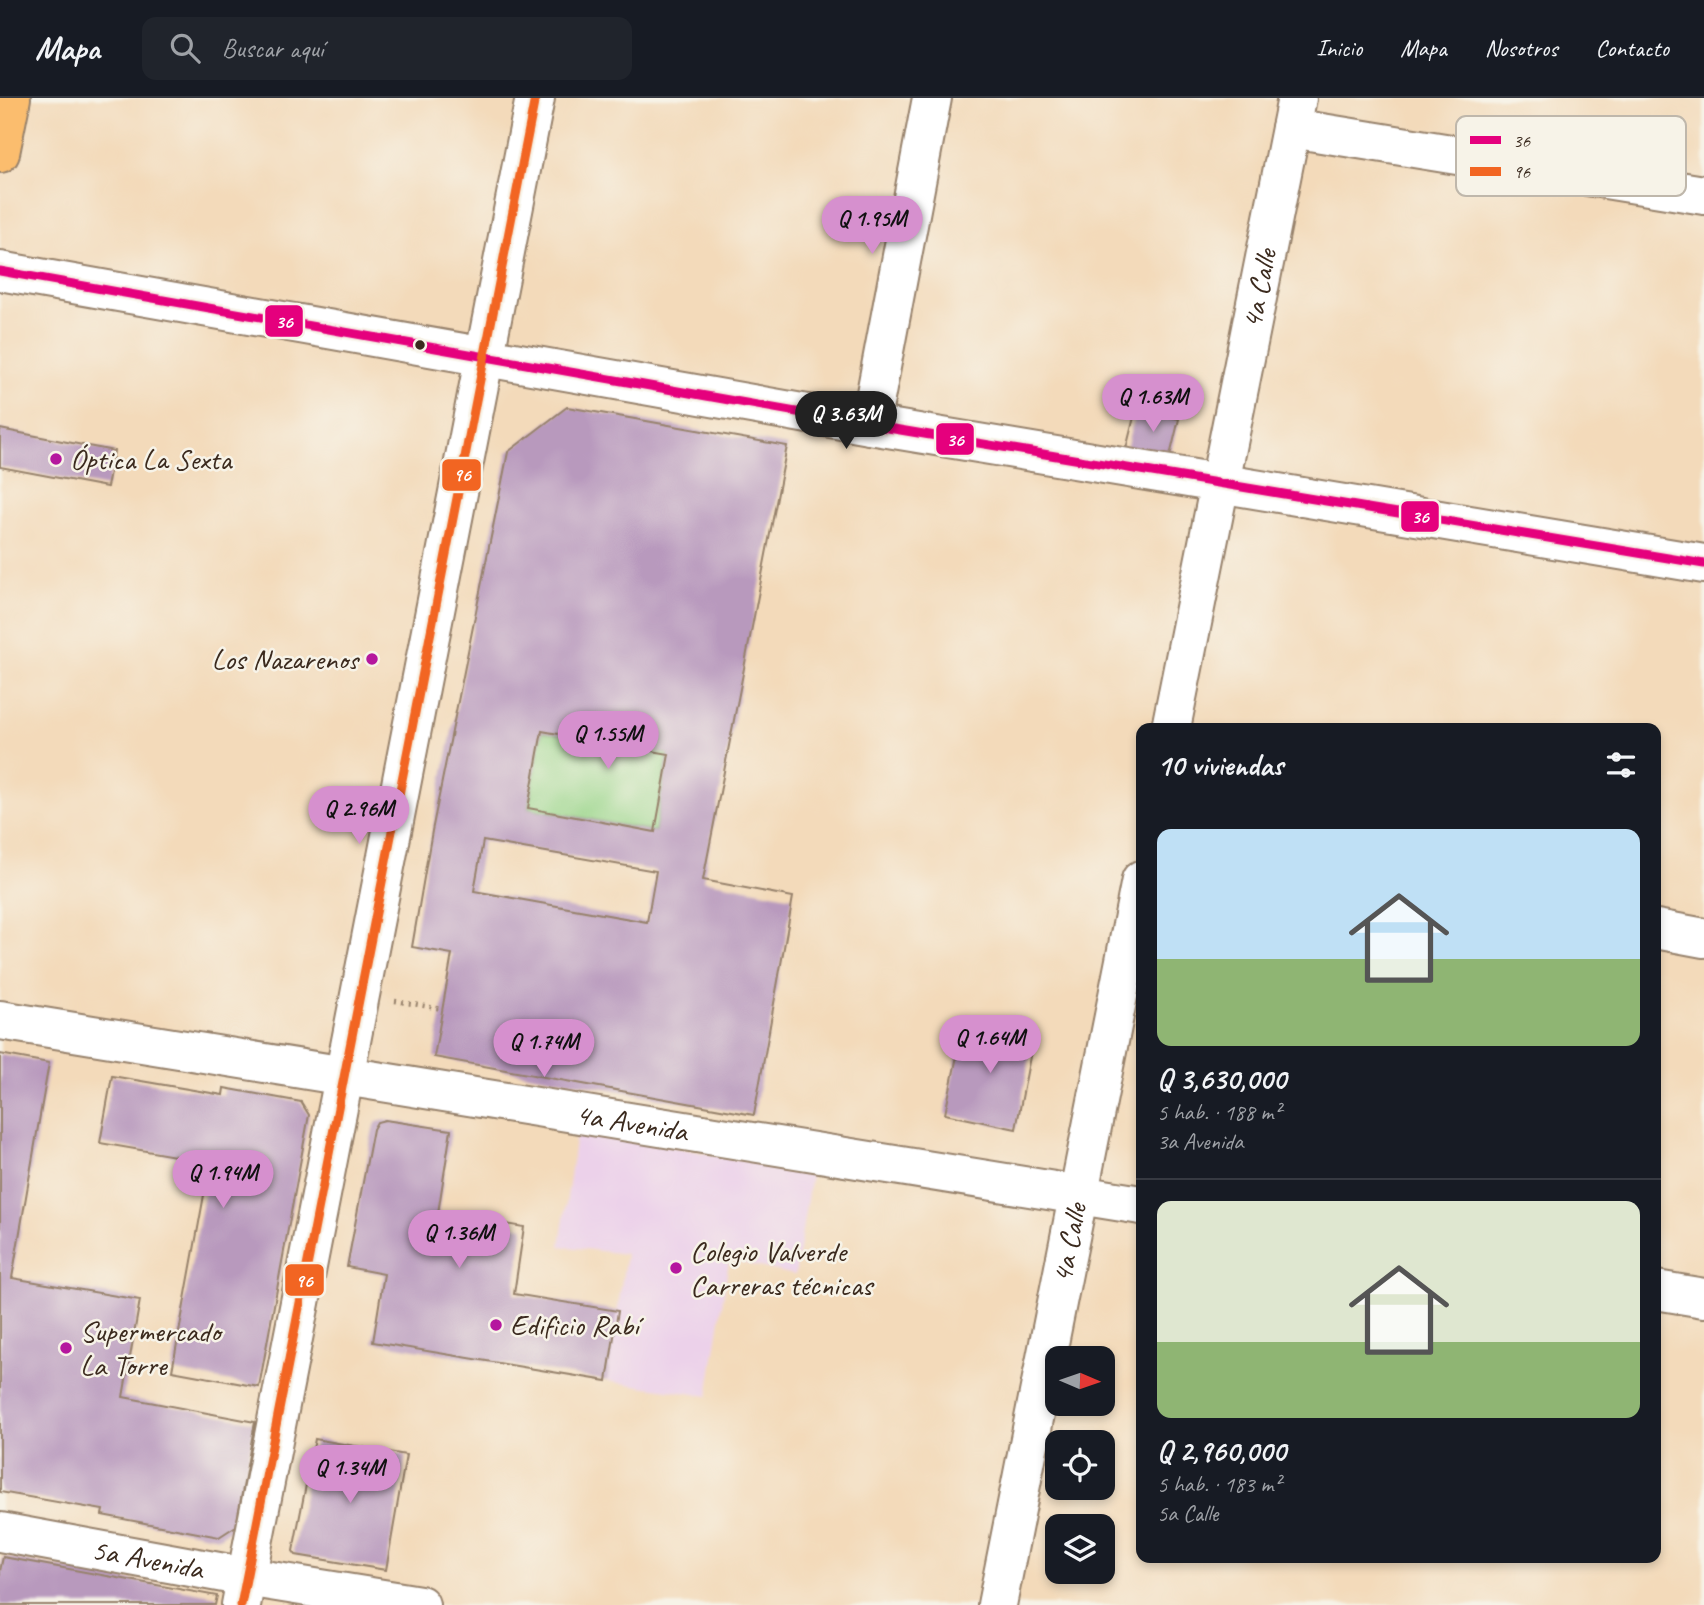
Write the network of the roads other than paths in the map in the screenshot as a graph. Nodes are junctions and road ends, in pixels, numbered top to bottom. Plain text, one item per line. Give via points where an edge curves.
1 (11, 98) edge
2 (536, 98) edge
3 (932, 98) edge
4 (1294, 113) edge
5 (1456, 145) edge
6 (0, 153) edge
7 (1686, 191) edge
8 (1704, 195) edge
9 (0, 271) edge
10 (485, 355) junction
11 (870, 425) junction
12 (1219, 482) junction
13 (1704, 564) edge
14 (1172, 723) edge
15 (1136, 906) edge
16 (1661, 930) edge
17 (1704, 938) edge
18 (0, 1020) edge
19 (344, 1077) junction
20 (1080, 1195) junction
21 (1136, 1204) edge
22 (1661, 1291) edge
23 (1704, 1298) edge
24 (0, 1532) edge
25 (244, 1591) edge
26 (420, 1605) edge
27 (997, 1605) edge

1 - 6 main road
2 - 10 street
3 - 11 street
4 - 5 street
4 - 12 street, 4a Calle
7 - 8 street
9 - 10 street
10 - 11 street
10 - 19 street
11 - 12 street
12 - 13 street
12 - 14 street, 4a Calle
15 - 20 street, 4a Calle
16 - 17 street
18 - 19 street, 4a Avenida
19 - 20 street, 4a Avenida
19 - 25 street
20 - 21 street, 4a Avenida
20 - 27 street, 4a Calle
22 - 23 street
24 - 25 street, 5a Avenida
25 - 26 street, 5a Avenida

